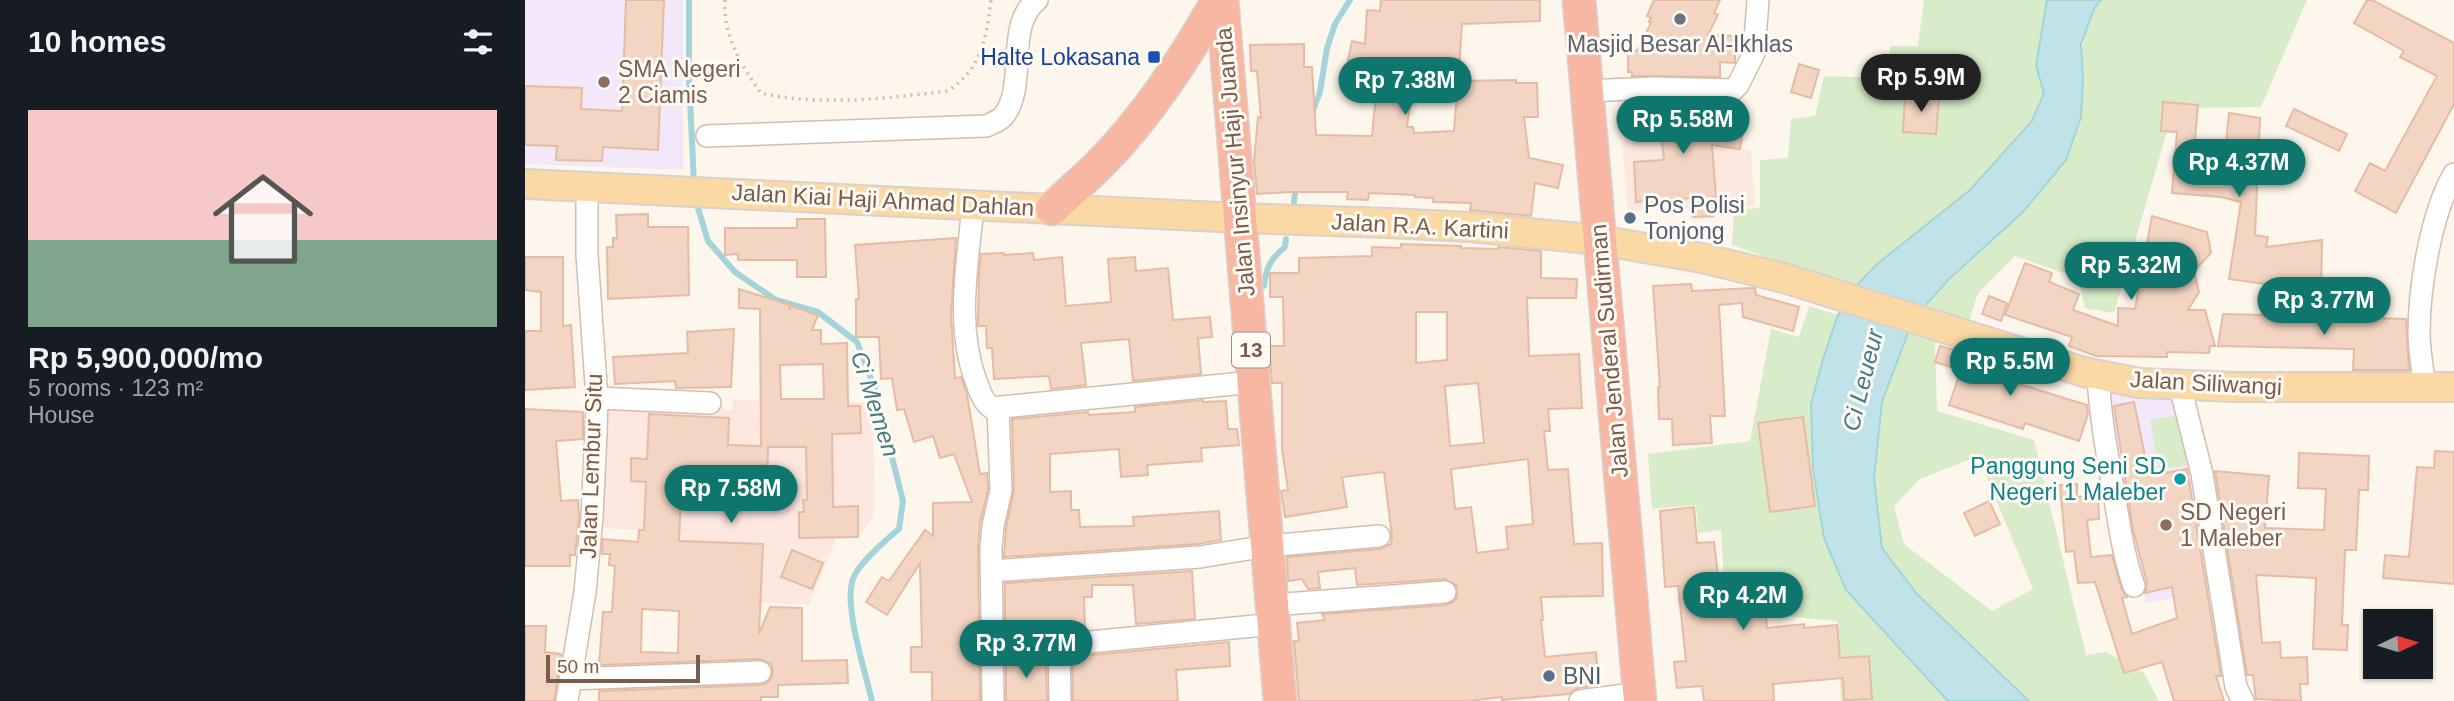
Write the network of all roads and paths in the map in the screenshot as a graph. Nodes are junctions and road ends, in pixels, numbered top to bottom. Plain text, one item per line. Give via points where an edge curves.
1 (725, 0) edge
2 (991, 0) edge
3 (1037, 0) edge
4 (1220, 0) edge
5 (1579, 0) edge
6 (1758, 0) edge
7 (1586, 90) junction
8 (707, 136) dead end
9 (2454, 174) edge
10 (525, 184) edge
11 (587, 188) junction
12 (973, 205) junction
13 (1052, 209) junction
14 (1240, 218) junction
15 (1599, 240) junction
16 (2098, 375) junction
17 (1254, 382) junction
18 (2180, 386) junction
19 (2454, 387) edge
20 (2425, 388) junction
21 (597, 398) junction
22 (710, 403) dead end
23 (998, 408) junction
24 (1379, 536) dead end
25 (1267, 546) junction
26 (991, 571) junction
27 (2134, 586) dead end
28 (1445, 592) dead end
29 (1273, 615) junction
30 (1059, 645) junction
31 (992, 646) junction
32 (759, 672) dead end
33 (570, 679) junction
34 (1639, 697) edge
35 (567, 701) edge
36 (993, 701) edge
37 (1060, 701) edge
38 (1280, 701) edge
39 (1580, 701) edge
40 (2243, 701) edge

1 - 2 path via 724,18 739,62 761,93 822,100 947,91 965,79 985,42
3 - 8 street via 1024,19 1017,44 1016,82 1005,114 986,126
4 - 13 highway via 1157,97 1101,164
4 - 14 highway, Jalan Insinyur Haji Juanda / 13
5 - 7 highway, Jalan Jenderal Sudirman
6 - 7 street via 1756,47 1733,90
7 - 15 highway, Jalan Jenderal Sudirman
9 - 20 street via 2437,216 2421,297 2419,336
10 - 11 main road, Jalan Kiai Haji Ahmad Dahlan
11 - 12 main road, Jalan Kiai Haji Ahmad Dahlan
11 - 21 street, Jalan Lembur Situ
12 - 13 main road, Jalan Kiai Haji Ahmad Dahlan
12 - 23 street via 966,344 982,398
13 - 14 main road, Jalan Kiai Haji Ahmad Dahlan
14 - 15 main road, Jalan R.A. Kartini via 1469,227
14 - 17 highway, Jalan Insinyur Haji Juanda / 13
15 - 16 main road, Jalan Siliwangi via 1784,278
15 - 34 highway, Jalan Jenderal Sudirman
16 - 18 main road, Jalan Siliwangi
16 - 27 street via 2109,464
17 - 23 street
17 - 25 highway, Jalan Insinyur Haji Juanda / 13
18 - 20 main road, Jalan Siliwangi
18 - 40 street via 2202,474 2236,687
19 - 20 main road, Jalan Siliwangi
21 - 22 street
21 - 33 street, Jalan Lembur Situ via 589,555
23 - 26 street via 1001,490
24 - 25 street
25 - 26 street via 1200,557
25 - 29 highway, Jalan Insinyur Haji Juanda / 13
26 - 31 street
28 - 29 street
29 - 30 street
29 - 38 highway, Jalan Insinyur Haji Juanda / 13
30 - 31 street
30 - 37 street
31 - 36 street
32 - 33 street
33 - 35 street, Jalan Lembur Situ
34 - 39 street

